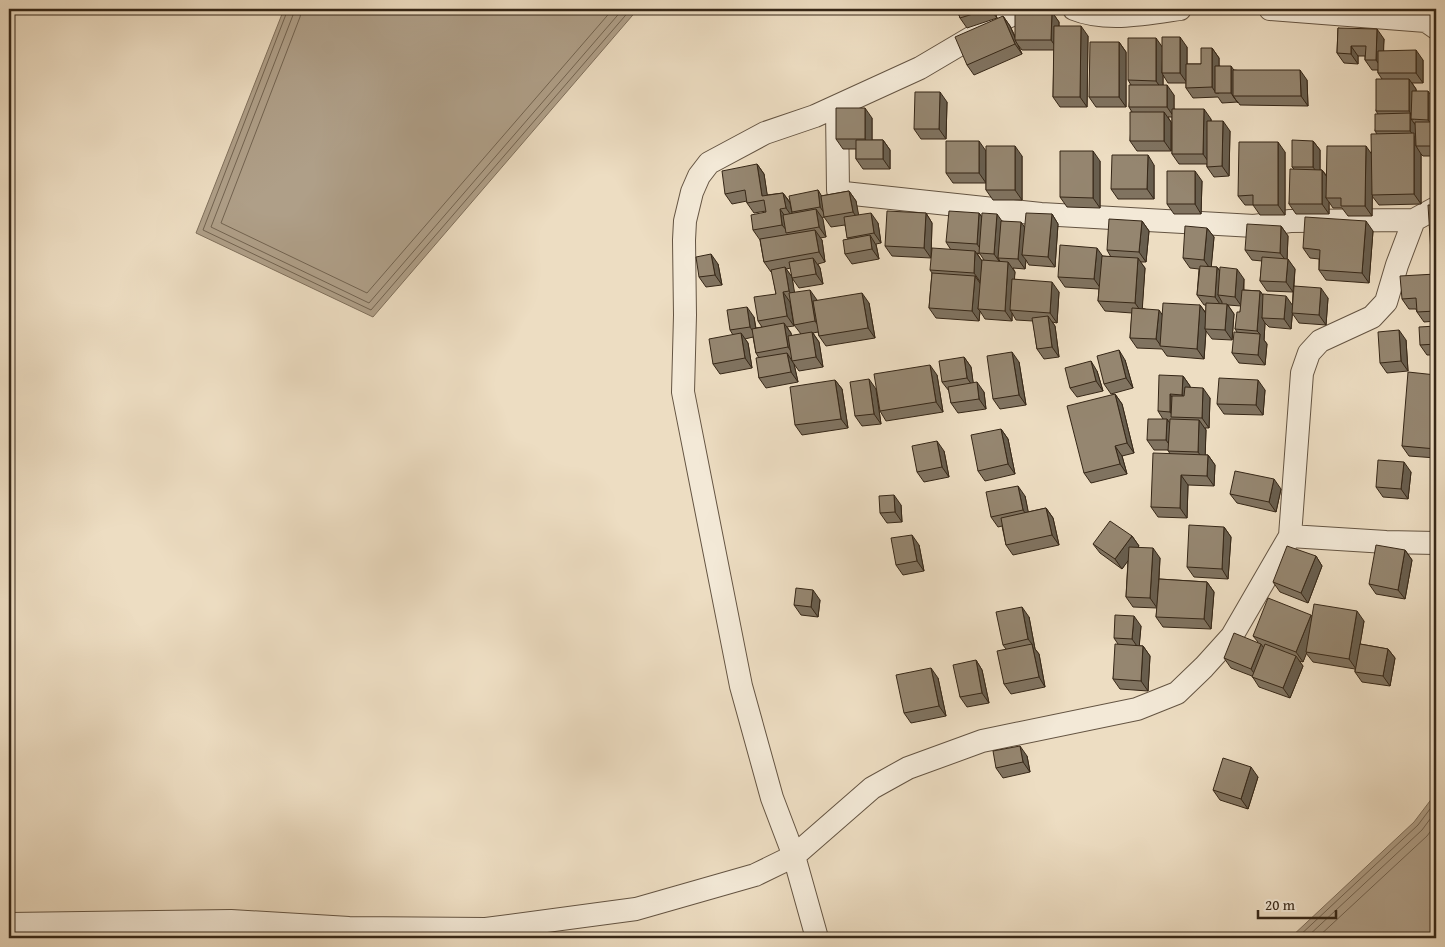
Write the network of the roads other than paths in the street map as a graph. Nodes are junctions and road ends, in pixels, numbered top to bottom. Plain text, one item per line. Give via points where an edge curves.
1 (1026, 9) edge
2 (1074, 9) edge
3 (1180, 9) edge
4 (1270, 9) edge
5 (1436, 28) edge
6 (837, 105) junction
7 (1436, 208) edge
8 (1414, 220) junction
9 (1290, 536) junction
10 (1436, 543) edge
11 (794, 856) junction
12 (9, 924) edge
13 (817, 938) edge

1 - 6 street via 920,68
2 - 3 street via 1083,13 1119,16
4 - 5 street via 1426,21
6 - 8 street via 838,190 844,193 1041,214 1254,226 1290,221
6 - 11 street via 765,133 709,163 692,192 684,240 683,392 741,686 772,798
7 - 8 street
8 - 9 street via 1386,302 1372,317 1320,341 1309,353 1302,373
9 - 10 street
9 - 11 street via 1232,636 1177,692 1137,708 982,741 908,768 872,788
11 - 12 street via 755,875 636,909 486,929 349,928 231,921
11 - 13 street

